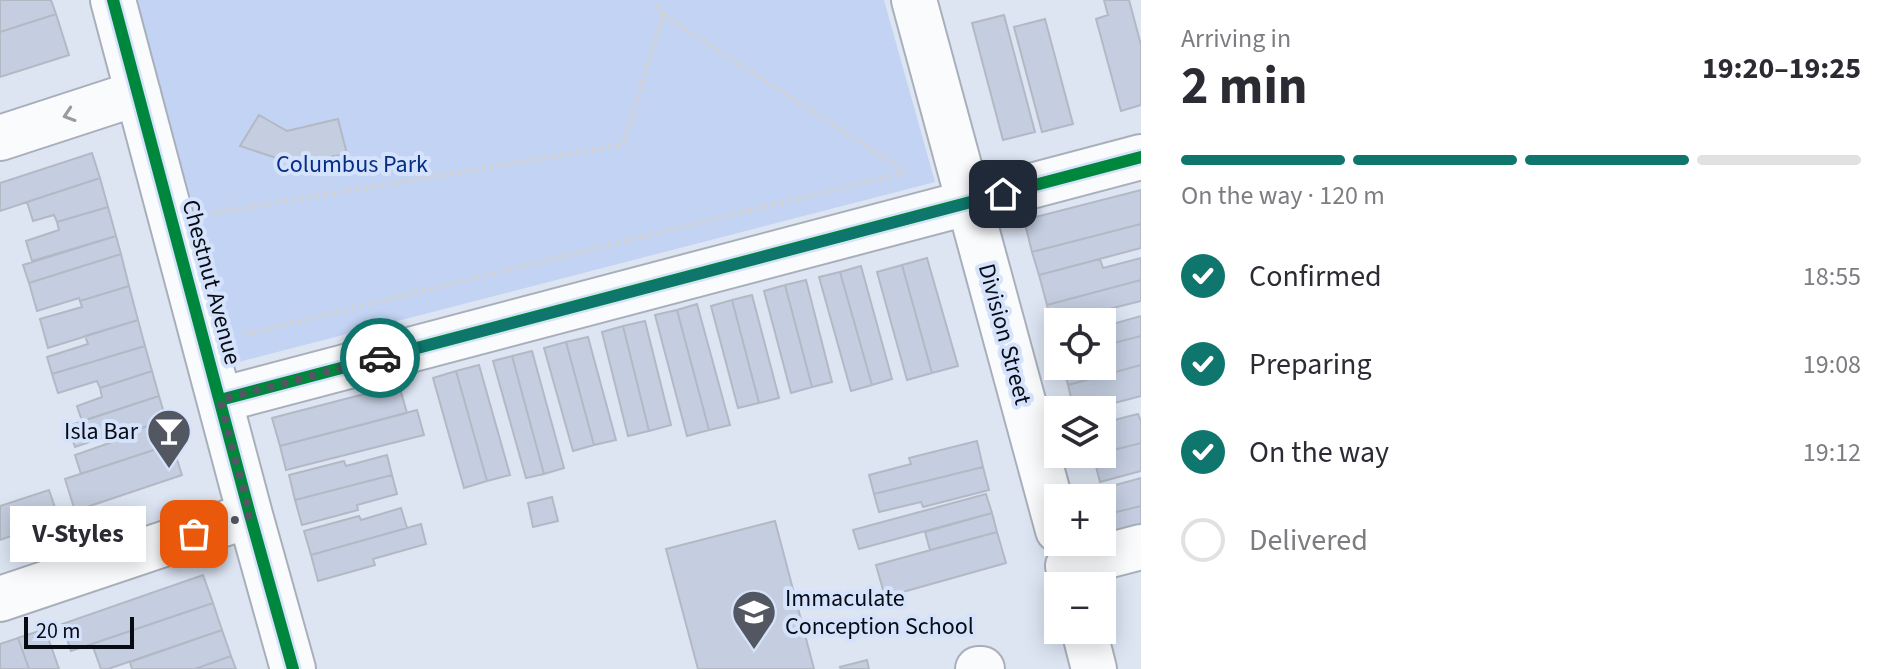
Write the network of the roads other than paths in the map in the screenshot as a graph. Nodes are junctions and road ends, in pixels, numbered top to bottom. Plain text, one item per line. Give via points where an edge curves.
1 (113, 0) edge
2 (914, 0) edge
3 (138, 93) junction
4 (0, 138) edge
5 (1141, 157) edge
6 (970, 203) junction
7 (220, 400) junction
8 (1046, 484) edge
9 (250, 515) junction
10 (1141, 547) edge
11 (1116, 550) edge
12 (0, 599) edge
13 (1088, 644) edge
14 (293, 669) edge
15 (1094, 669) edge

1 - 3 street, Chestnut Avenue
2 - 6 street, Division Street
3 -> 4 street
3 - 7 street, Chestnut Avenue
5 - 6 street
6 - 7 street
6 - 8 street, Division Street
7 - 9 street, Chestnut Avenue
9 - 12 street
9 - 14 street, Chestnut Avenue
10 - 11 street
13 - 15 street

